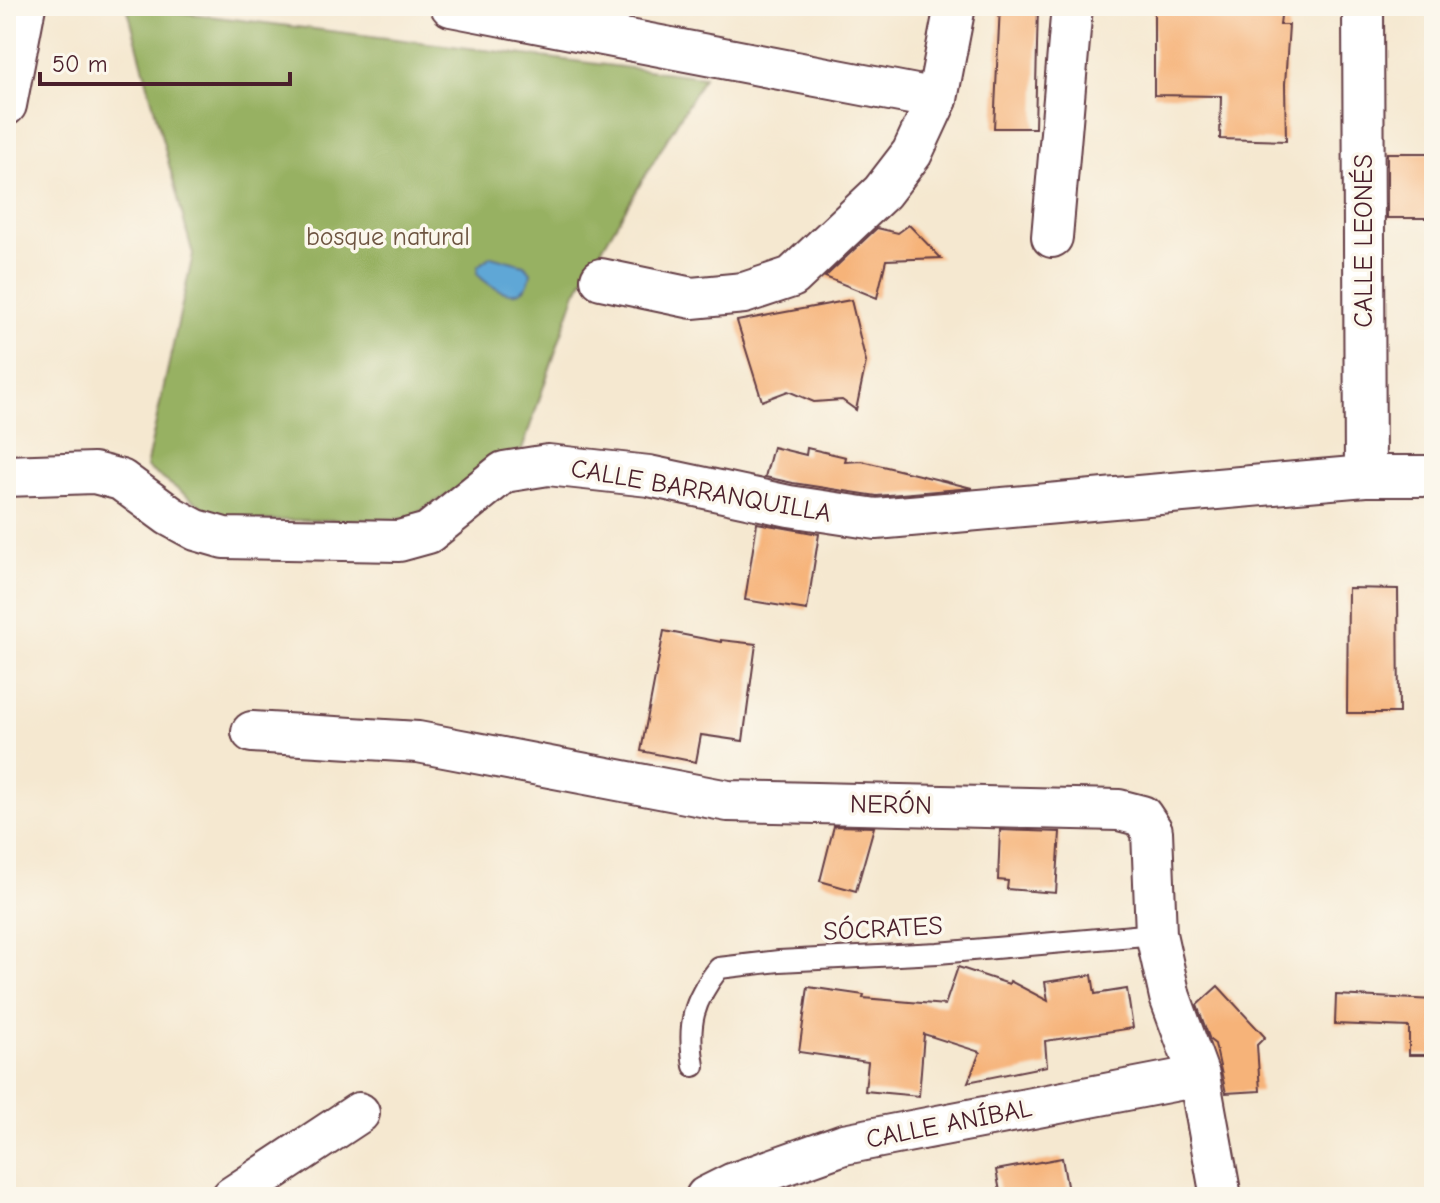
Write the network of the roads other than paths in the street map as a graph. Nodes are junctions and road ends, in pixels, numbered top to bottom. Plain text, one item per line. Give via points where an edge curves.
1 (25, 6) edge
2 (451, 6) edge
3 (955, 6) edge
4 (1072, 6) edge
5 (1363, 6) edge
6 (937, 99) junction
7 (6, 105) edge
8 (1052, 237) dead end
9 (601, 279) dead end
10 (6, 476) edge
11 (1365, 476) junction
12 (1434, 476) edge
13 (252, 732) dead end
14 (1156, 934) junction
15 (694, 1066) dead end
16 (1199, 1076) junction
17 (359, 1113) dead end
18 (232, 1197) edge
19 (706, 1197) edge
20 (1221, 1197) edge

1 - 7 street
2 - 6 street
3 - 6 street
4 - 8 street
5 - 11 street, CALLE LEONÉS
6 - 9 street via 912,153 882,192 792,277 744,293 692,298
10 - 11 street, CALLE BARRANQUILLA via 108,476 196,530 224,538 399,541 428,533 504,472 548,465 649,476 876,519
11 - 12 street, CALLE BARRANQUILLA
13 - 14 street, NERÓN via 418,742 728,801 1119,810 1142,816 1152,831
14 - 15 lane, SÓCRATES via 719,968 701,990 692,1018
14 - 16 street, NERÓN via 1170,997
16 - 19 street, CALLE ANÍBAL via 844,1144
16 - 20 street, NERÓN
17 - 18 street

